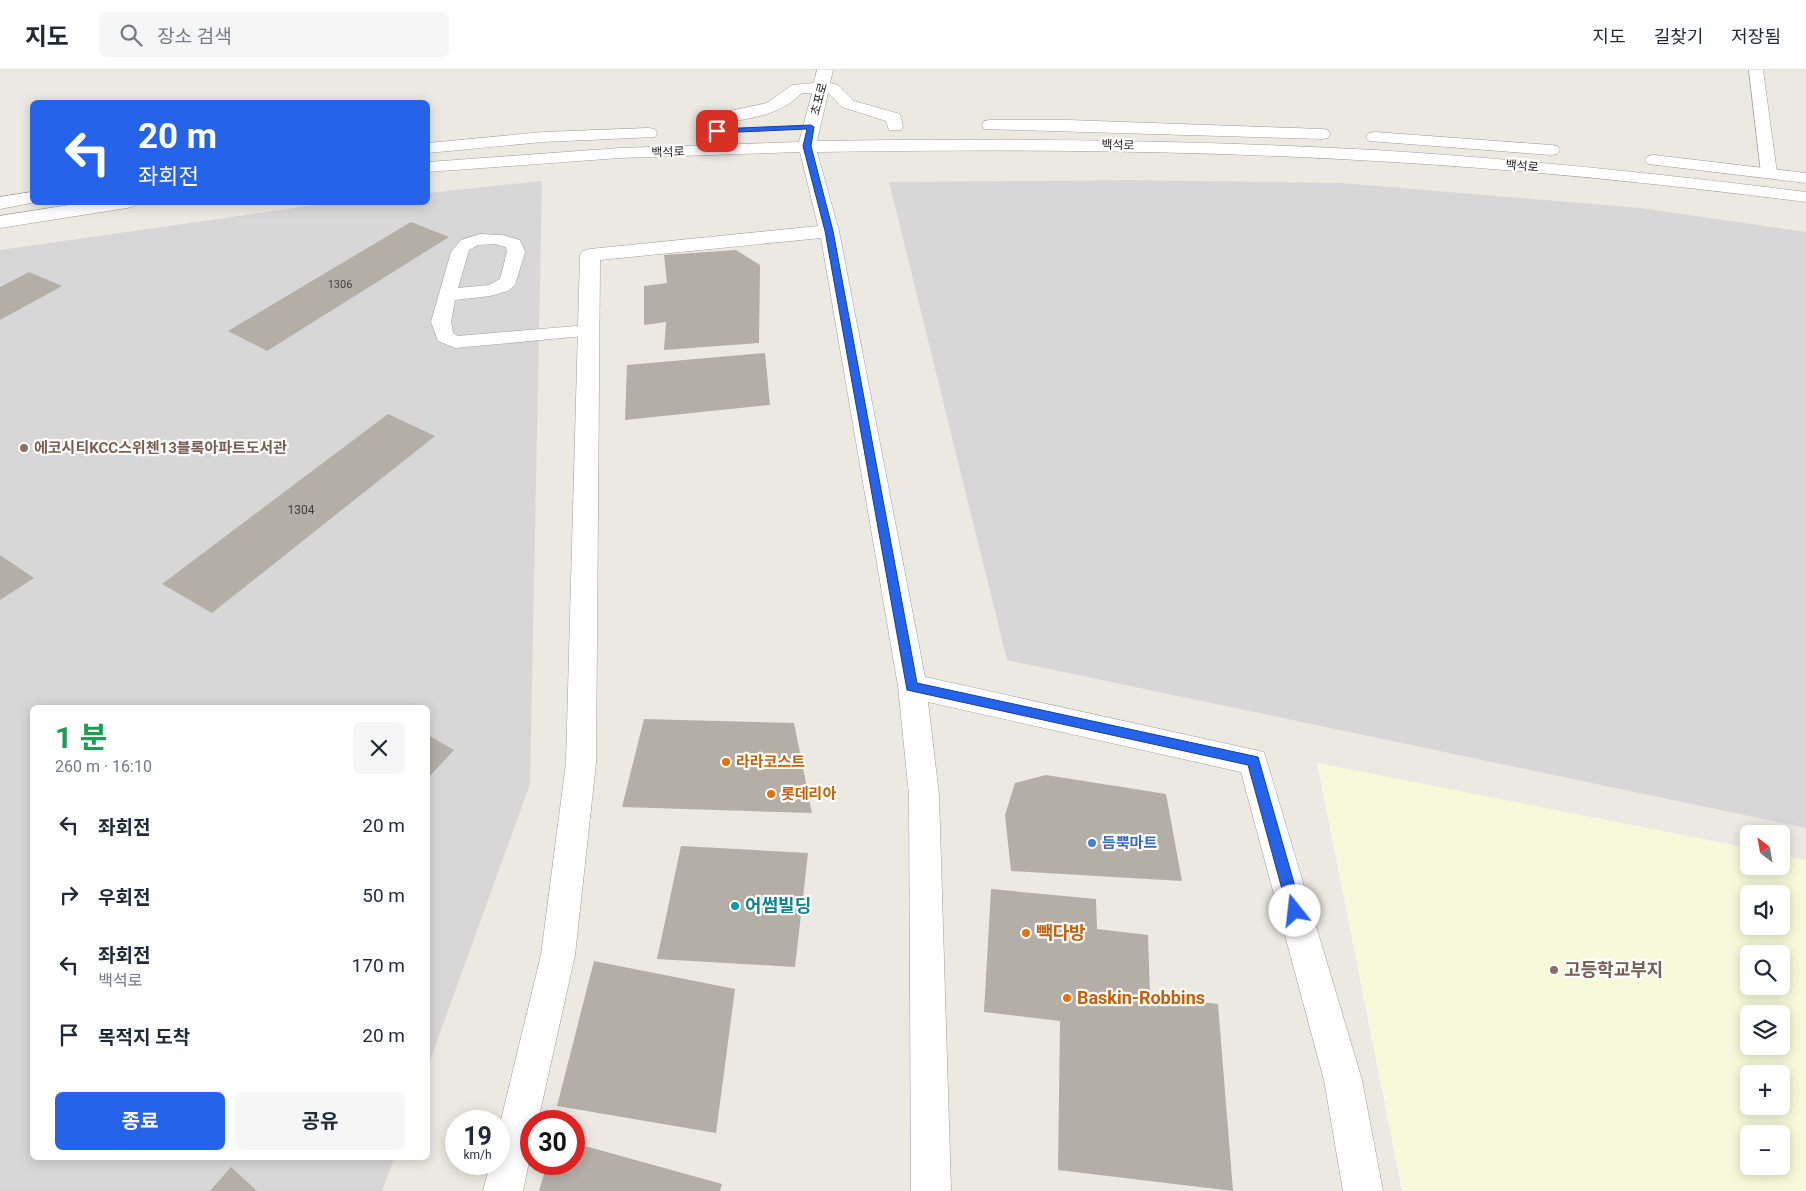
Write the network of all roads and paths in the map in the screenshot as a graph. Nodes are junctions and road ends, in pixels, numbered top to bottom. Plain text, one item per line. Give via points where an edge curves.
1 (825, 70) edge
2 (1756, 70) edge
3 (822, 88) junction
4 (895, 126) junction
5 (914, 126) dead end
6 (972, 126) dead end
7 (867, 127) dead end
8 (754, 129) dead end
9 (717, 131) junction
10 (698, 132) dead end
11 (810, 132) junction
12 (669, 133) dead end
13 (1337, 135) dead end
14 (1356, 136) dead end
15 (430, 148) edge
16 (1566, 151) dead end
17 (1640, 159) dead end
18 (430, 167) edge
19 (1769, 173) junction
20 (1806, 178) edge
21 (1806, 197) edge
22 (30, 198) edge
23 (0, 203) edge
24 (108, 205) edge
25 (0, 222) edge
26 (829, 231) junction
27 (448, 295) dead end
28 (588, 331) junction
29 (912, 686) junction
30 (503, 1191) edge
31 (931, 1191) edge
32 (1363, 1191) edge

1 - 3 street, 초포로
2 - 19 lane
3 - 4 street via 832,88 848,104 894,118
3 - 9 street via 798,88 789,99 753,114 721,118
3 - 11 street, 초포로
4 - 5 street
4 - 7 street
6 - 13 street, 백석로 via 1068,124
8 - 9 street, 백석로
9 - 10 street, 백석로
11 - 18 street, 백석로
11 - 21 street, 백석로 via 1289,151 1527,166
11 - 26 street
12 - 15 street, 백석로 via 543,137
14 - 16 street, 백석로
17 - 19 street
19 - 20 street
22 - 23 street
24 - 25 street
26 - 28 street via 590,255
26 - 29 street
27 - 28 lane via 441,324 445,337 455,342
28 - 30 street via 581,763 558,955
29 - 31 street via 924,795
29 - 32 street via 1253,761 1343,1080

